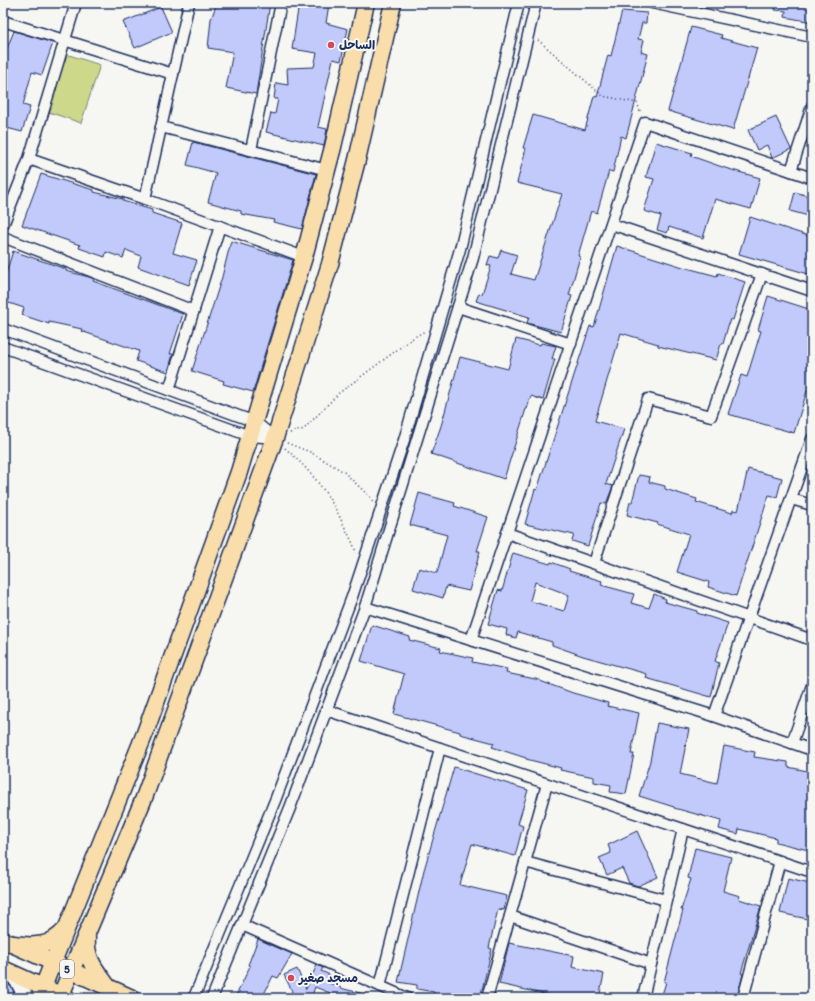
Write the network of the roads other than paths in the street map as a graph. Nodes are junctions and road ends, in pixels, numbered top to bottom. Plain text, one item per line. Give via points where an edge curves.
1 (76, 3) edge
2 (189, 3) edge
3 (281, 3) edge
4 (366, 3) edge
5 (393, 3) edge
6 (519, 3) edge
7 (536, 3) edge
8 (652, 3) edge
9 (3, 22) edge
10 (812, 37) edge
11 (64, 41) junction
12 (173, 74) junction
13 (812, 106) edge
14 (161, 127) junction
15 (251, 150) junction
16 (29, 159) junction
17 (327, 170) junction
18 (791, 171) junction
19 (812, 178) edge
20 (145, 199) junction
21 (611, 224) junction
22 (3, 225) edge
23 (220, 226) junction
24 (3, 237) edge
25 (304, 257) junction
26 (762, 274) junction
27 (812, 291) edge
28 (458, 307) junction
29 (194, 311) junction
30 (3, 329) edge
31 (571, 344) junction
32 (3, 347) edge
33 (169, 390) junction
34 (253, 429) junction
35 (275, 438) junction
36 (812, 440) edge
37 (791, 499) junction
38 (812, 505) edge
39 (507, 533) junction
40 (594, 563) junction
41 (365, 607) junction
42 (749, 618) junction
43 (471, 640) junction
44 (812, 640) edge
45 (812, 685) edge
46 (326, 710) junction
47 (714, 716) junction
48 (792, 743) junction
49 (440, 748) junction
50 (812, 750) edge
51 (547, 784) junction
52 (683, 829) junction
53 (780, 861) junction
54 (526, 862) junction
55 (812, 872) edge
56 (666, 900) junction
57 (510, 916) junction
58 (242, 924) junction
59 (68, 926) junction
60 (87, 933) junction
61 (8, 942) edge
62 (54, 963) junction
63 (651, 964) junction
64 (6, 971) edge
65 (71, 971) junction
66 (380, 986) junction
67 (108, 987) junction
68 (41, 993) edge
69 (63, 997) edge
70 (26, 998) edge
71 (132, 998) edge
72 (192, 998) edge
73 (212, 998) edge
74 (407, 998) edge
75 (487, 998) edge
76 (643, 998) edge
77 (743, 998) edge

1 - 11 street
2 - 12 street
3 - 15 street
4 - 17 main road
5 - 35 main road via 358,160 330,264
6 - 72 street via 460,249 379,517 276,798
7 - 28 street via 473,258
8 - 10 street
9 - 11 street
11 - 12 street
11 - 16 street
12 - 14 street
13 - 18 street
14 - 15 street
14 - 20 street
15 - 17 street
16 - 20 street
16 - 22 street
17 - 25 main road
18 - 19 street
18 - 21 street via 645,122
20 - 23 street
21 - 26 street
21 - 31 street
23 - 25 street
23 - 29 street
24 - 29 street
25 - 34 main road
26 - 27 street
26 - 40 street via 711,416 648,399
28 - 31 street
28 - 41 street
29 - 33 street
30 - 33 street
31 - 39 street
32 - 34 street
33 - 34 street
34 - 35 street
34 - 35 street
34 - 59 main road via 145,733
35 - 60 main road via 144,798
36 - 37 street
37 - 38 street
37 - 42 street
39 - 40 street
39 - 43 street
40 - 42 street
41 - 43 street
41 - 46 street
42 - 44 street
42 - 47 street
43 - 47 street
45 - 48 street
46 - 49 street
46 - 58 street via 290,808
47 - 48 street
48 - 50 street
49 - 51 street
49 - 66 street
51 - 52 street
51 - 54 street
52 - 53 street
52 - 56 street
53 - 55 street
53 - 77 street
54 - 56 street
54 - 57 street
56 - 63 street
57 - 63 street
57 - 75 street
58 - 66 street
58 - 73 street
59 - 61 main road via 57,939 45,944 33,946
59 - 62 main road
60 - 65 main road
60 - 67 main road via 86,950 90,961
61 - 62 main road, 5
62 - 65 main road, 5
62 - 68 main road
63 - 76 street
64 - 68 main road, 5
64 - 70 main road via 19,984
65 - 67 main road, 5
65 - 69 main road
66 - 74 street
67 - 71 main road, 5
68 - 69 main road, 5

